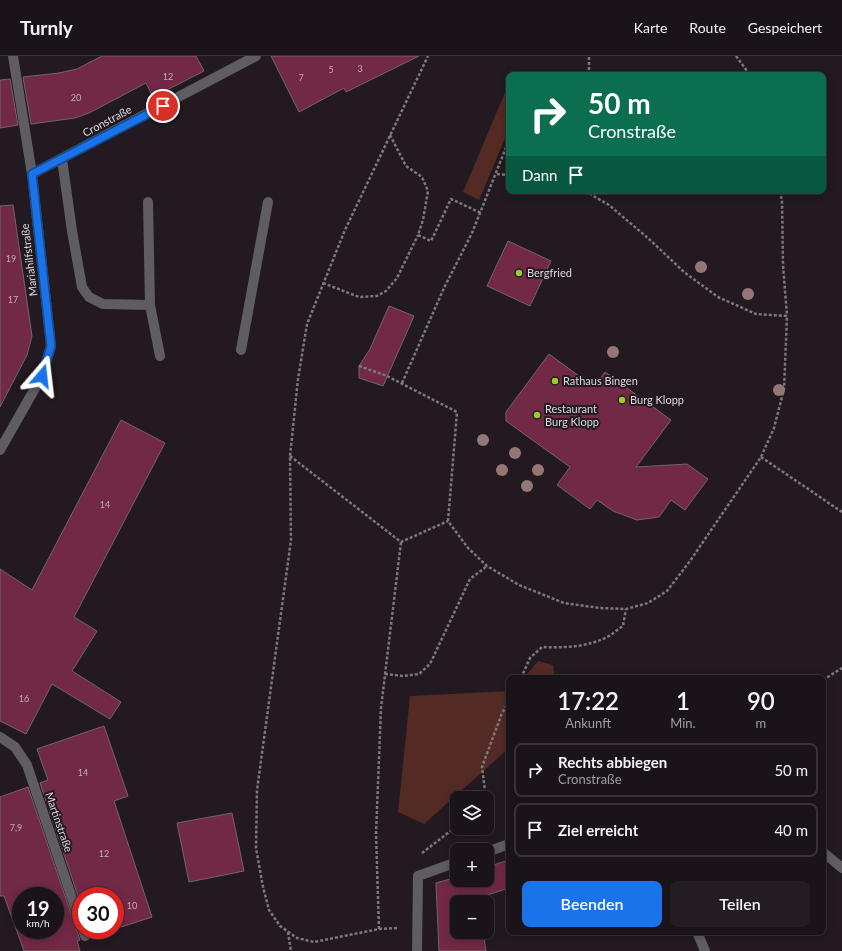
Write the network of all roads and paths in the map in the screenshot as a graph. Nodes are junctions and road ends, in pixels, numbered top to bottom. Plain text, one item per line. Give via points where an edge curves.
1 (13, 56) edge
2 (256, 56) edge
3 (428, 56) edge
4 (589, 56) edge
5 (736, 56) edge
6 (589, 72) edge
7 (748, 72) edge
8 (390, 135) junction
9 (506, 148) edge
10 (62, 159) junction
11 (32, 174) junction
12 (496, 174) junction
13 (506, 175) edge
14 (590, 194) edge
15 (781, 194) edge
16 (148, 202) dead end
17 (268, 202) dead end
18 (481, 213) junction
19 (418, 235) junction
20 (323, 283) junction
21 (150, 305) junction
22 (787, 316) junction
23 (241, 350) dead end
24 (160, 356) dead end
25 (359, 366) dead end
26 (402, 384) junction
27 (0, 450) edge
28 (290, 456) junction
29 (761, 457) junction
30 (842, 512) edge
31 (448, 521) junction
32 (401, 542) junction
33 (487, 566) junction
34 (626, 609) junction
35 (842, 668) edge
36 (385, 674) junction
37 (522, 675) edge
38 (826, 678) edge
39 (506, 707) edge
40 (0, 737) edge
41 (485, 791) edge
42 (506, 845) edge
43 (494, 849) edge
44 (826, 855) edge
45 (450, 865) edge
46 (842, 868) edge
47 (72, 898) edge
48 (379, 928) junction
49 (400, 928) dead end
50 (288, 932) junction
51 (698, 935) edge
52 (291, 951) edge
53 (418, 951) edge
54 (705, 951) edge

1 - 11 street, Mariahilfstraße
2 - 10 street, Cronstraße
3 - 8 path
4 - 6 path
5 - 7 path
8 - 19 path via 406,166 422,177 428,191
8 - 20 path
9 - 12 path
10 - 11 street, Cronstraße
10 - 21 street via 82,287 89,297 103,304
11 - 27 street, Mariahilfstraße via 51,346 42,376
12 - 13 path
12 - 18 path
14 - 22 path via 609,206 684,272 718,297 756,314
15 - 22 path
16 - 21 street
17 - 23 street
18 - 19 path via 451,199 431,241
18 - 26 path via 444,288
19 - 20 path via 397,278 386,291 377,296 359,297
20 - 28 path via 307,324
21 - 24 street
22 - 29 path via 784,389 774,428
25 - 26 path
26 - 31 path via 457,412
28 - 32 path
28 - 50 path via 291,540 257,790 256,848 269,910 280,926
29 - 30 path
29 - 34 path via 668,591 648,603
31 - 32 path
31 - 33 path via 468,548
32 - 36 path
33 - 34 path via 519,585 564,603
33 - 36 path via 470,579 430,664 419,674
34 - 37 path via 623,626 607,637 587,644 559,648 542,647 530,658
35 - 38 path
36 - 48 path via 381,708 376,834
39 - 41 path via 482,767
40 - 47 street, Martinstraße via 15,747 27,765
42 - 43 street
44 - 46 street
45 - 53 street via 418,876
48 - 49 path
48 - 50 path via 314,942 297,938
50 - 52 path
51 - 54 street

